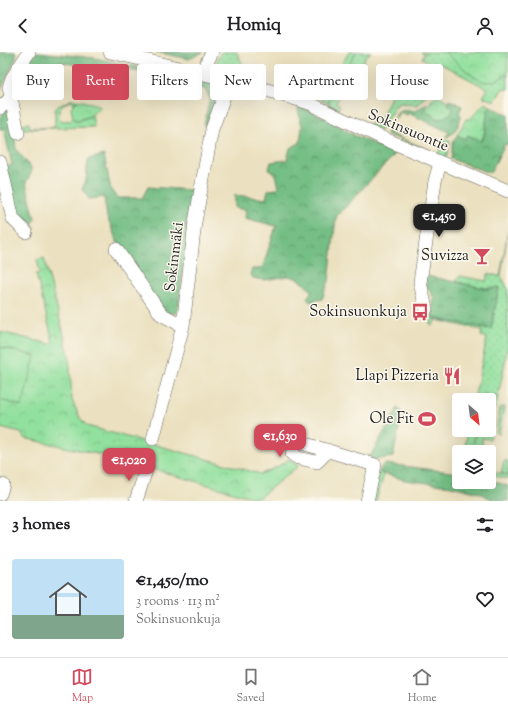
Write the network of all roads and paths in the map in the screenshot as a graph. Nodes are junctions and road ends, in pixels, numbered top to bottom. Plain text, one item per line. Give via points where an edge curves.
1 (29, 52) edge
2 (110, 52) edge
3 (212, 52) edge
4 (160, 64) edge
5 (202, 72) edge
6 (266, 89) edge
7 (11, 98) junction
8 (223, 100) edge
9 (0, 108) edge
10 (18, 133) dead end
11 (0, 162) edge
12 (440, 163) junction
13 (508, 191) edge
14 (26, 232) dead end
15 (116, 249) dead end
16 (426, 309) dead end
17 (183, 326) junction
18 (153, 439) dead end
19 (327, 450) dead end
20 (146, 470) dead end
21 (136, 501) edge
22 (367, 501) edge

1 - 7 street via 12,78 9,86
2 - 4 street, Sokinsuontie
3 - 5 street
6 - 12 street, Sokinsuontie via 309,103
7 - 9 street
7 - 10 street
8 - 17 street, Sokinmäki via 211,137 196,222
11 - 14 street via 13,219
12 - 13 street, Sokinsuontie
12 - 16 street via 420,282
15 - 17 street via 161,314
17 - 18 street, Sokinmäki
19 - 22 street via 375,465
20 - 21 street

